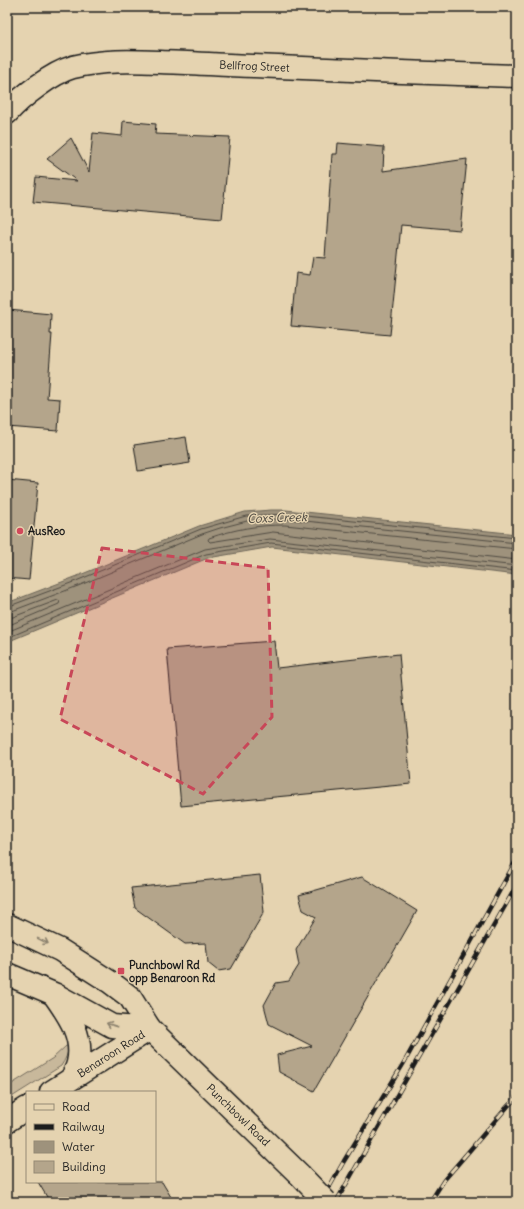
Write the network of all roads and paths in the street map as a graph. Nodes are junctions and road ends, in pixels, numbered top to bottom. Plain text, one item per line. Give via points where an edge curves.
1 (517, 76) edge
2 (7, 113) edge
3 (7, 925) edge
4 (7, 974) edge
5 (54, 994) junction
6 (150, 1029) junction
7 (72, 1078) junction
8 (52, 1091) edge
9 (26, 1109) edge
10 (7, 1121) edge
11 (326, 1202) edge

1 - 2 main road, Bellfrog Street via 164,62 98,62 72,68 46,80
3 -> 6 main road, Punchbowl Road via 60,950 110,982 130,997
4 - 5 main road
6 -> 5 main road via 112,1026
5 - 7 main road via 74,1025 78,1038 78,1063
6 - 7 main road, Benaroon Road
6 - 11 main road, Punchbowl Road, bridge
7 - 8 main road, Benaroon Road
9 - 10 main road

